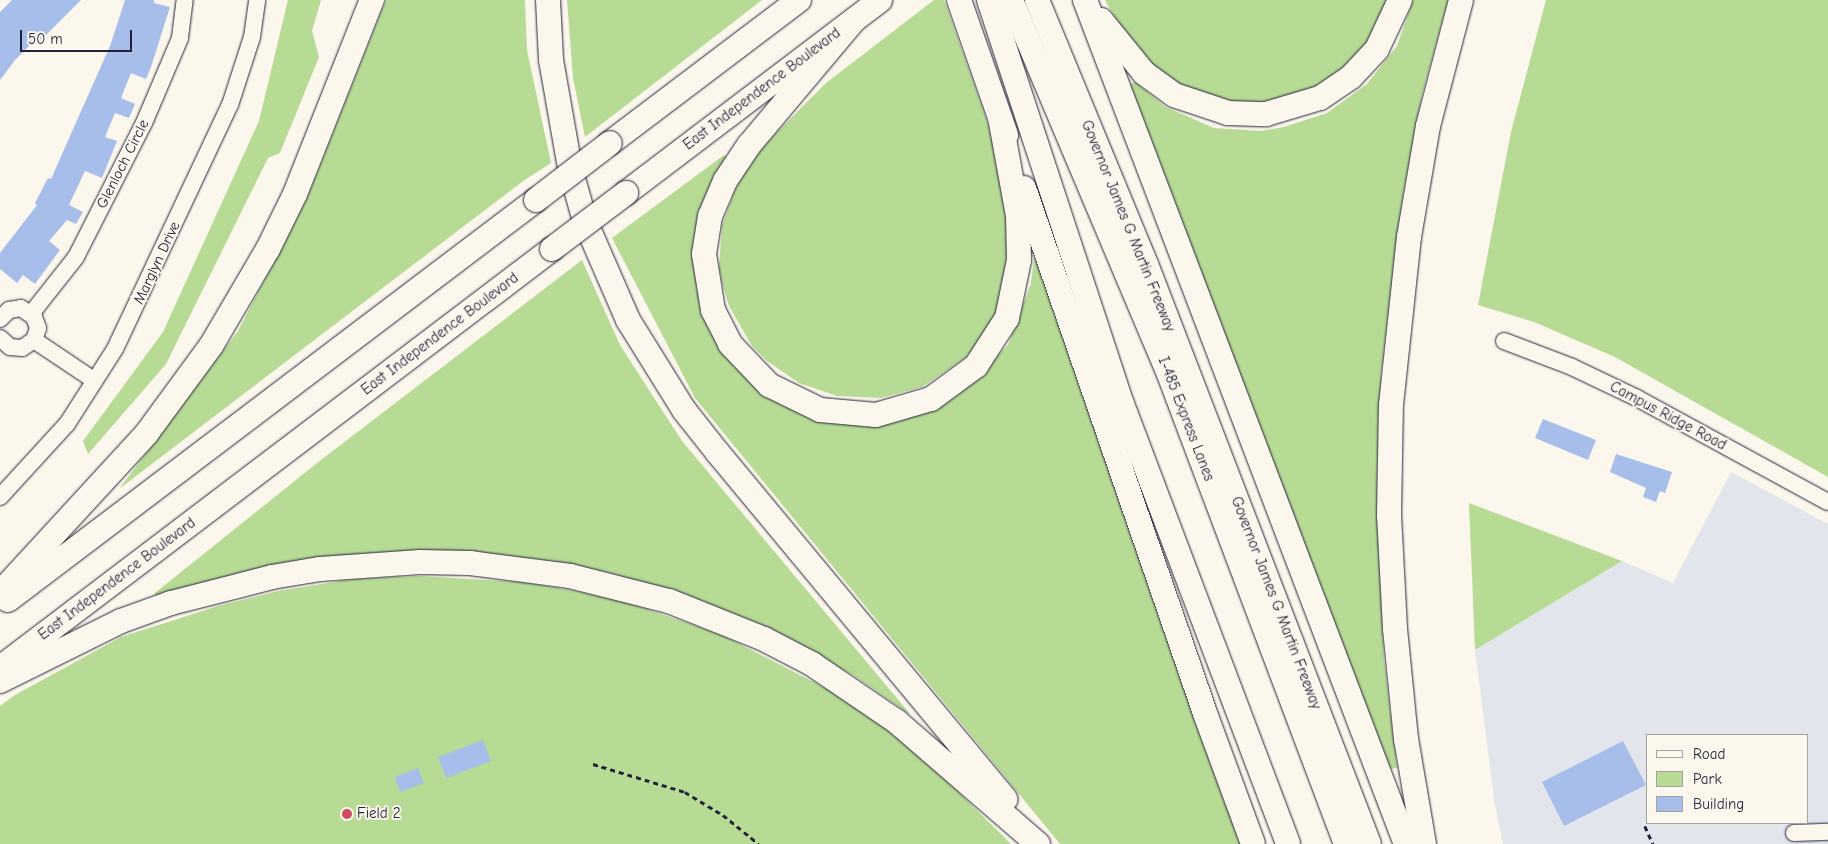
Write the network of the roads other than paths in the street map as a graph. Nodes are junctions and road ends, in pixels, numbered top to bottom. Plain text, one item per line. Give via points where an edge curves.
1 (185, 0) edge
2 (258, 0) edge
3 (372, 0) edge
4 (548, 0) edge
5 (799, 0) edge
6 (880, 0) edge
7 (959, 0) edge
8 (989, 0) edge
9 (1011, 0) edge
10 (1037, 0) edge
11 (1085, 0) edge
12 (1090, 0) edge
13 (1400, 0) edge
14 (1460, 0) edge
15 (854, 20) junction
16 (1001, 122) junction
17 (31, 314) junction
18 (1, 316) edge
19 (34, 340) junction
20 (1504, 341) dead end
21 (2, 346) edge
22 (95, 381) junction
23 (0, 497) edge
24 (1828, 502) edge
25 (0, 592) edge
26 (0, 606) edge
27 (0, 668) edge
28 (0, 681) edge
29 (1828, 832) edge
30 (1794, 833) edge
31 (1038, 844) edge
32 (1043, 844) edge
33 (1253, 844) edge
34 (1288, 844) edge
35 (1346, 844) edge
36 (1369, 844) edge
37 (1406, 844) edge
38 (1424, 844) edge

1 - 17 street, Glenloch Circle via 180,38 144,123 76,257
2 - 22 street, Marglyn Drive via 252,37 230,105 140,300
3 - 25 highway via 295,194 268,249 216,338 147,433
4 - 32 highway via 551,60 570,168 585,221 628,320 665,381 718,453
5 - 26 highway, bridge
6 - 15 highway, East Independence Boulevard
7 - 16 highway
8 - 34 highway via 1122,404
9 - 35 highway, I-485 Express Lanes via 1169,374
10 - 36 highway, Governor James G Martin Freeway via 1146,264
11 - 37 highway
12 - 13 highway via 1130,60 1158,85 1209,109 1247,115 1284,111 1336,89 1377,49
14 - 38 highway via 1428,126 1409,237 1391,405 1389,516 1394,629 1406,739
15 - 16 highway via 749,145 724,181 710,216 704,254 713,310 736,352 769,385 820,410 876,415 931,399 976,366 1007,318 1019,260 1018,216
15 - 27 highway, East Independence Boulevard, bridge
16 - 33 highway
17 - 18 street via 17,308
17 - 19 street via 37,324
19 - 21 street via 22,348
19 - 22 street
20 - 24 street, Campus Ridge Road via 1572,367 1637,398
22 - 23 street, Marglyn Drive via 67,424
28 - 31 highway via 121,621 171,603 272,577 320,569 420,562 470,563 553,573 619,586 669,601 764,639 812,664 896,721
29 - 30 street

